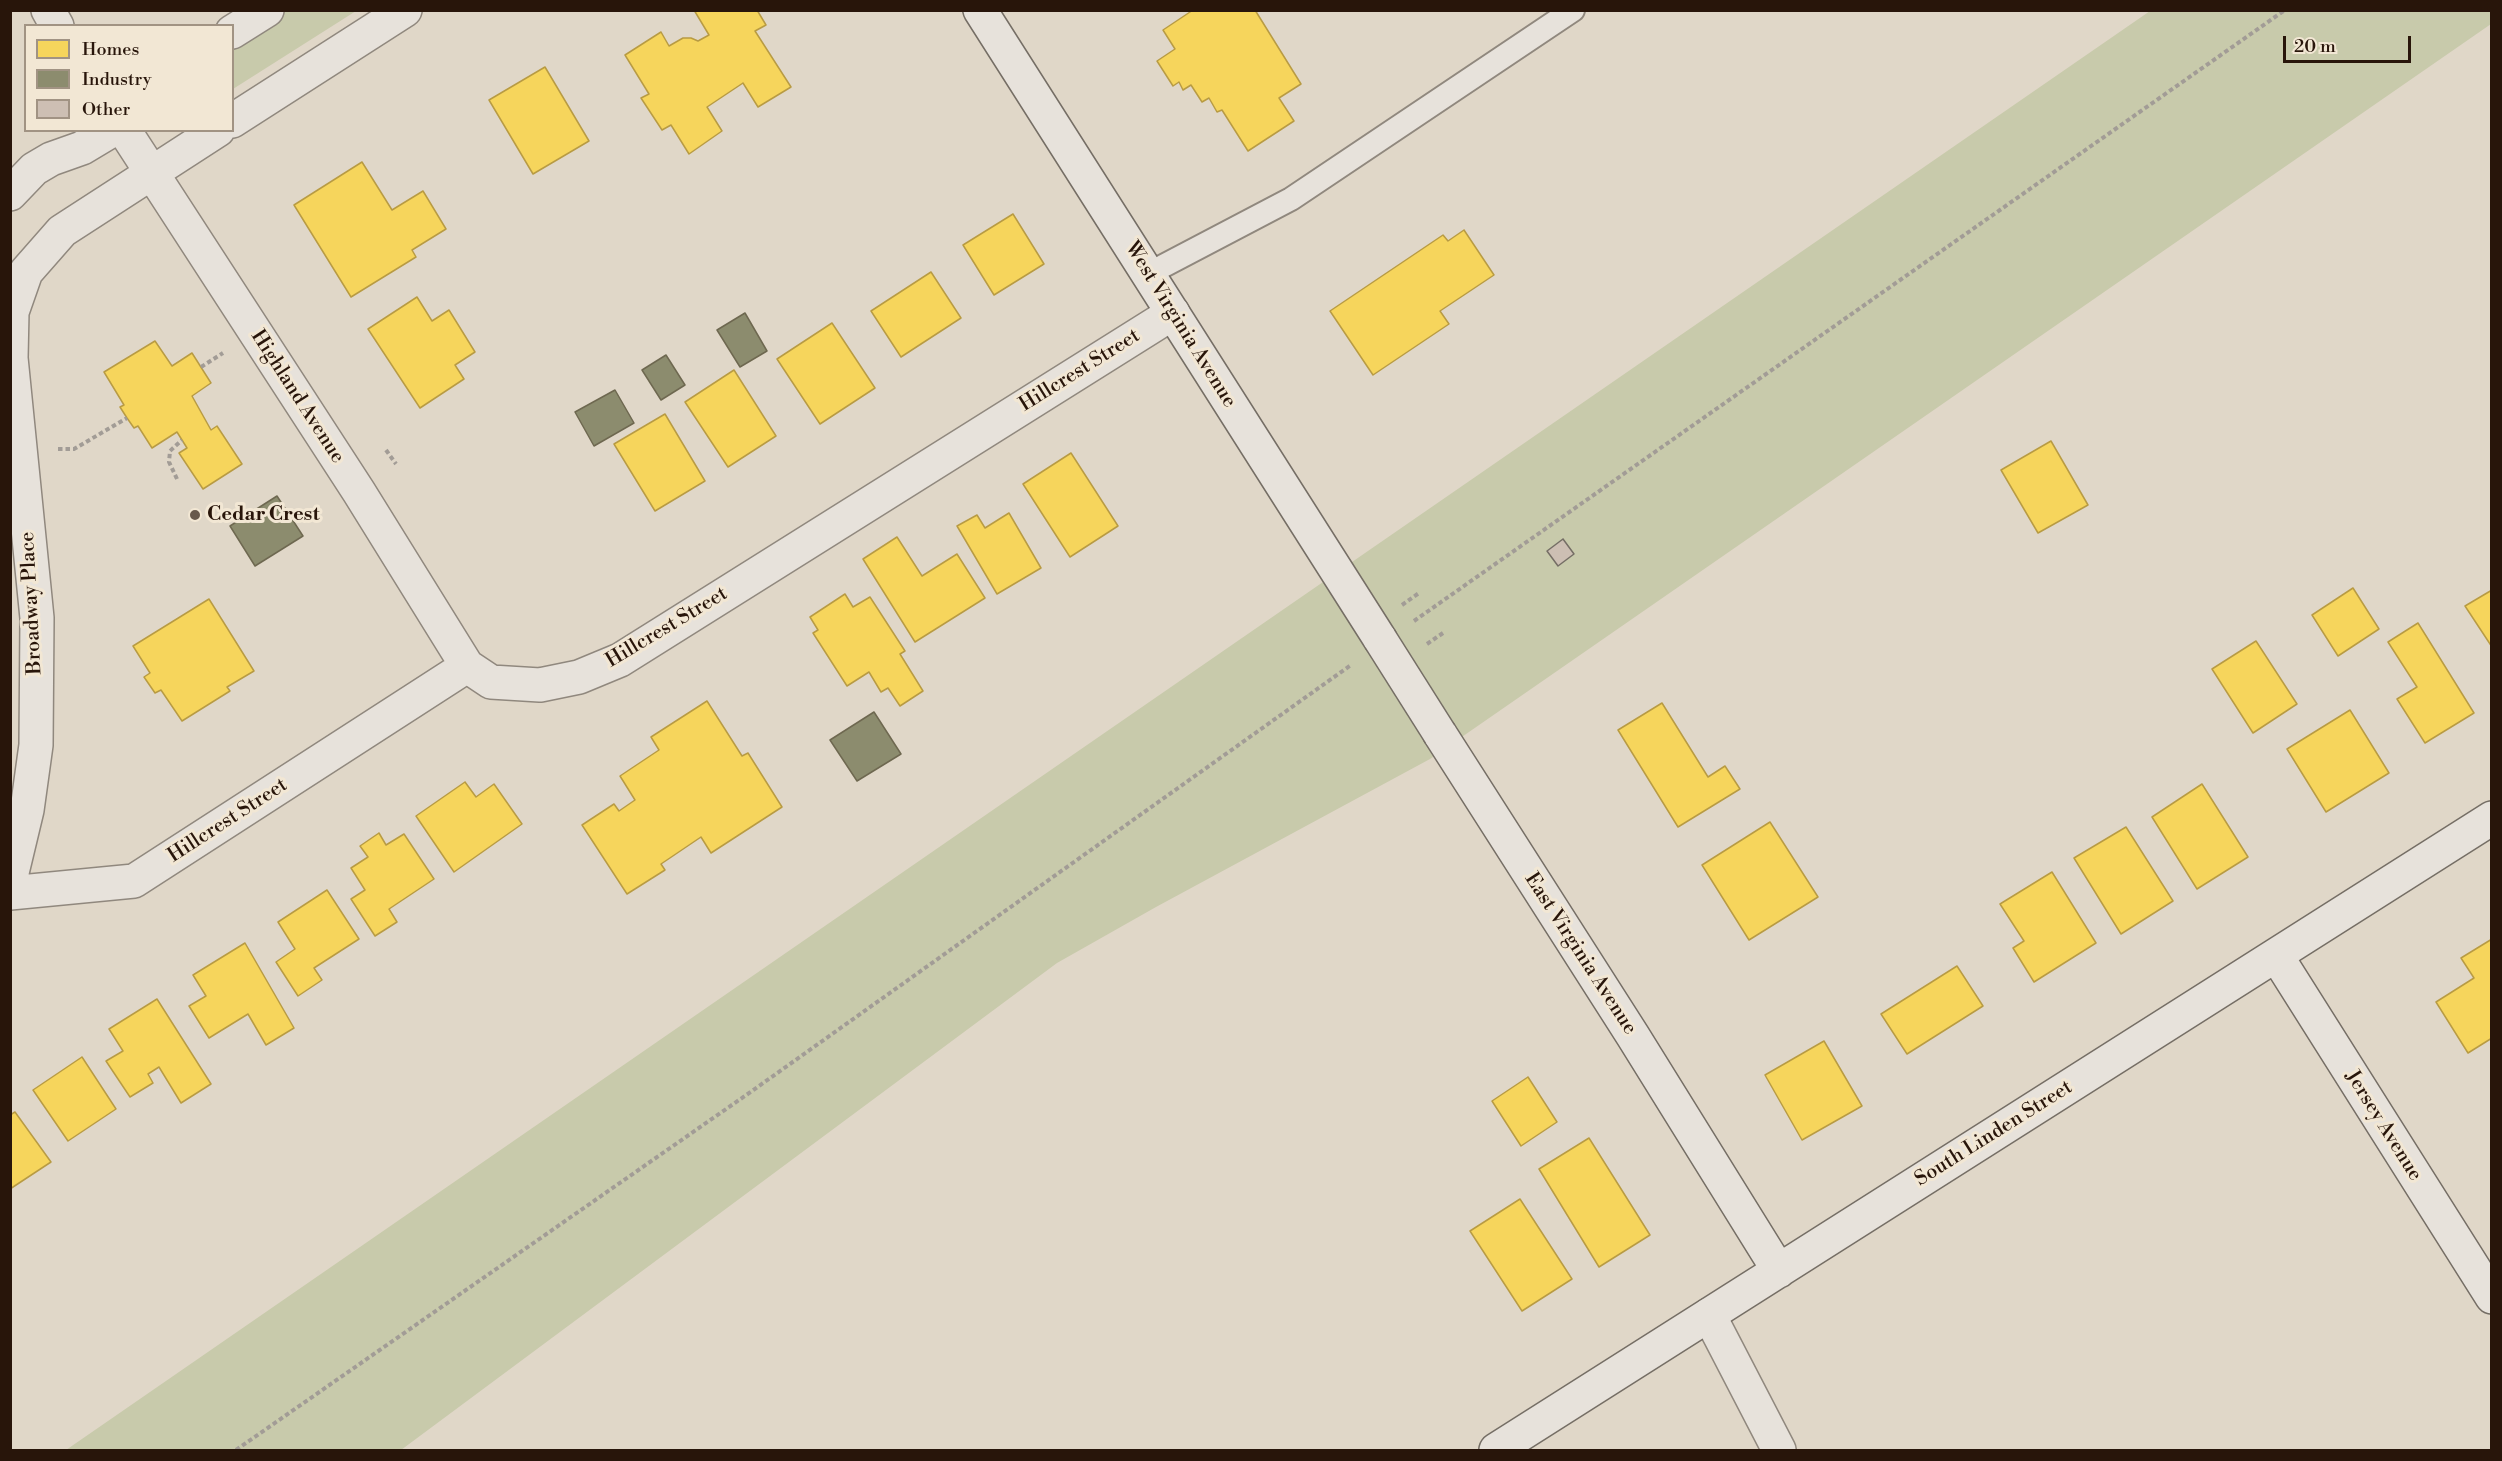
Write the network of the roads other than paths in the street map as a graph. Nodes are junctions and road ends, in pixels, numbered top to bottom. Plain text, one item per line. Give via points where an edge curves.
1 (48, 10) edge
2 (267, 10) edge
3 (405, 10) edge
4 (980, 10) edge
5 (1573, 10) edge
6 (56, 24) edge
7 (234, 32) edge
8 (234, 120) edge
9 (109, 132) edge
10 (125, 132) edge
11 (215, 132) edge
12 (152, 173) junction
13 (10, 194) edge
14 (1148, 274) junction
15 (1173, 313) junction
16 (1382, 642) joint
17 (467, 666) junction
18 (2492, 818) edge
19 (10, 881) edge
20 (10, 893) edge
21 (2276, 955) junction
22 (1779, 1270) junction
23 (2492, 1297) edge
24 (1709, 1315) junction
25 (1496, 1450) edge
26 (1779, 1450) edge

1 - 6 street
2 - 7 street
3 - 8 street
4 - 14 street, West Virginia Avenue
5 - 14 lane via 1291,199
9 - 13 street via 34,169
10 - 12 street, Highland Avenue
11 - 12 street, Broadway Place
12 - 17 street, Highland Avenue
12 - 19 street, Broadway Place via 62,231 26,272 12,312 11,358 37,618 36,745 27,810
14 - 15 street, West Virginia Avenue
15 - 16 street, West Virginia Avenue
15 - 17 street, Hillcrest Street via 620,660 579,677 540,685 491,682
16 - 22 street, East Virginia Avenue, bridge
17 - 20 street, Hillcrest Street via 134,881
18 - 21 street, South Linden Street
21 - 22 street, South Linden Street
21 - 23 street, Jersey Avenue
22 - 24 street, South Linden Street
24 - 25 street, South Linden Street
24 - 26 street

